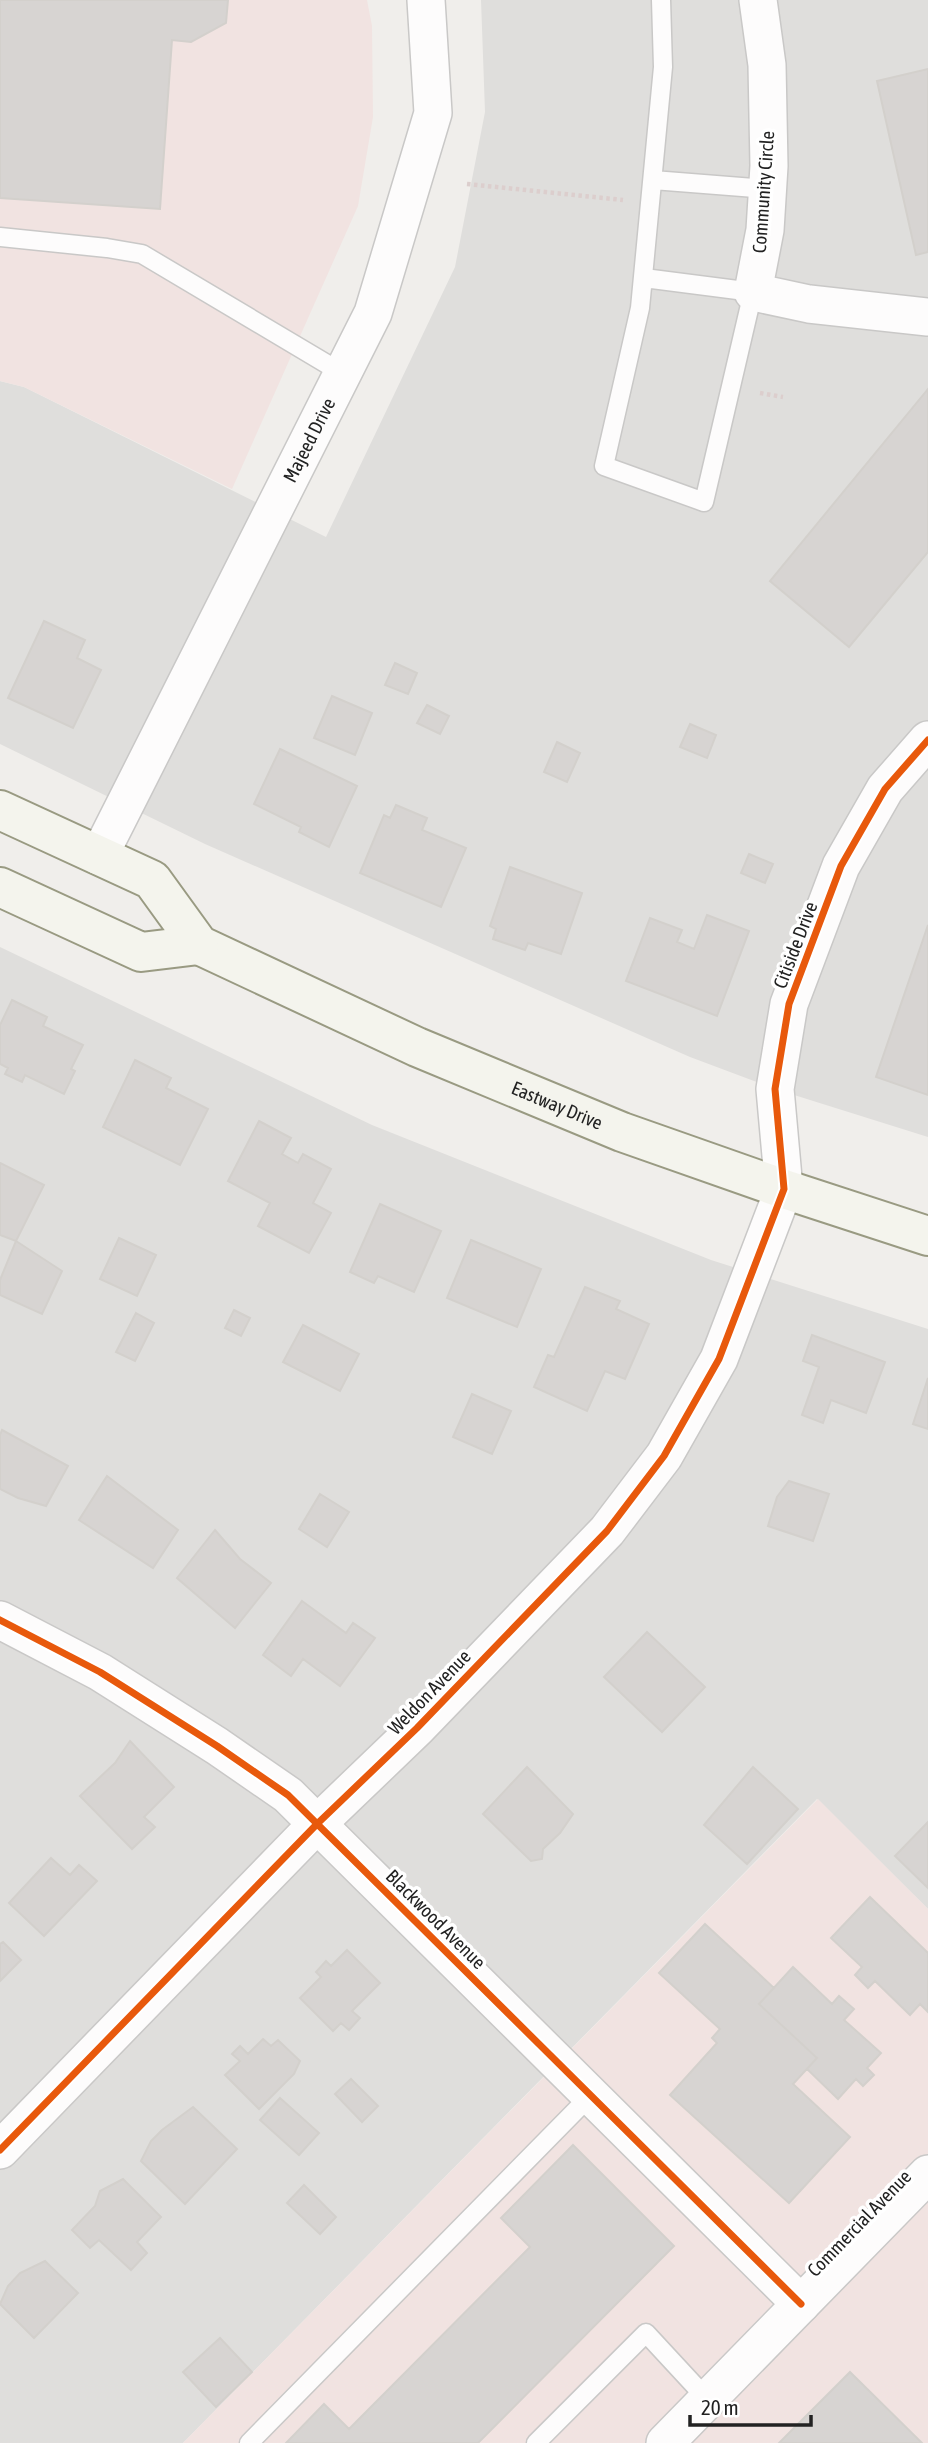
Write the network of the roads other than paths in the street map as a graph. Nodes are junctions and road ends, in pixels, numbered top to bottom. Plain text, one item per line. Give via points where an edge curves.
1 (425, 0) edge
2 (661, 0) edge
3 (758, 0) edge
4 (653, 180) junction
5 (768, 189) junction
6 (0, 237) edge
7 (643, 278) junction
8 (753, 292) junction
9 (928, 317) edge
10 (342, 373) junction
11 (928, 740) edge
12 (0, 810) edge
13 (99, 856) junction
14 (0, 887) edge
15 (199, 945) junction
16 (783, 1189) junction
17 (928, 1236) edge
18 (0, 1620) edge
19 (317, 1824) junction
20 (591, 2095) junction
21 (0, 2150) edge
22 (928, 2174) edge
23 (802, 2304) junction
24 (708, 2400) junction
25 (249, 2443) edge
26 (536, 2443) edge
27 (665, 2443) edge

1 - 10 street, Majeed Drive via 433,113 373,313
2 - 4 lane via 663,67
3 - 5 street, Community Circle via 767,65
4 - 5 lane
4 - 7 lane
5 - 8 street, Community Circle
6 - 10 lane via 142,254
7 - 8 lane
7 - 8 lane via 604,466 704,502
8 - 9 street via 809,304
10 - 13 street, Majeed Drive
11 - 16 street, Citiside Drive via 885,789 841,866 789,1004 775,1089
12 - 13 main road, Eastway Drive
13 - 15 main road, Eastway Drive via 152,880
14 - 15 main road via 141,952
15 - 16 main road, Eastway Drive via 417,1047 622,1132
16 - 17 main road, Eastway Drive
16 - 19 street, Weldon Avenue via 719,1359 664,1456 607,1531 417,1728
18 - 19 street, Blackwood Avenue via 100,1672 216,1746 288,1795
19 - 20 street, Blackwood Avenue
19 - 21 street, Weldon Avenue
20 - 23 street, Blackwood Avenue
20 - 25 lane
22 - 23 street, Commercial Avenue
23 - 24 street, Commercial Avenue
24 - 26 lane via 646,2333
24 - 27 street, Commercial Avenue

